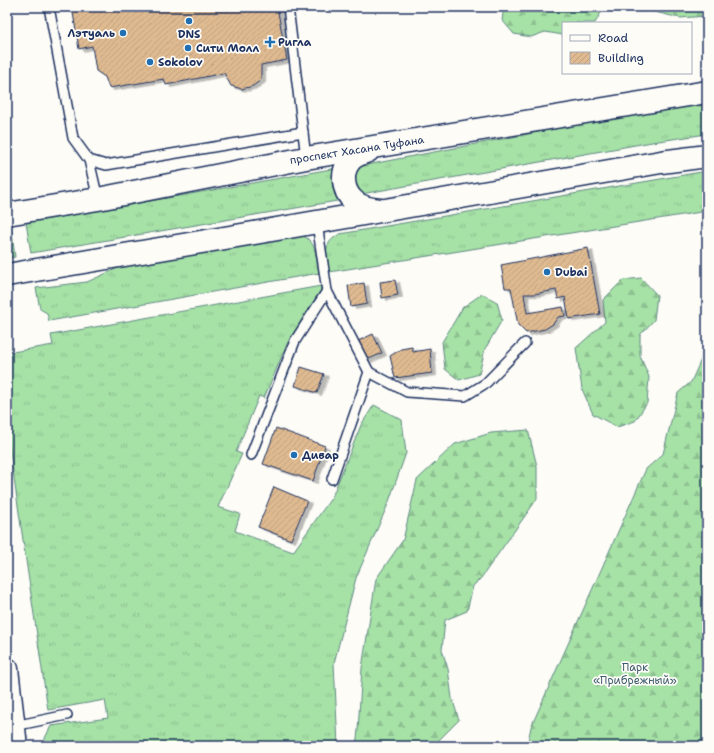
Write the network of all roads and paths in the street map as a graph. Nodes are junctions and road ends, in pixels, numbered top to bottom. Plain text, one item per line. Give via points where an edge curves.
1 (49, 7) edge
2 (288, 7) edge
3 (707, 92) edge
4 (303, 132) junction
5 (379, 147) junction
6 (707, 156) edge
7 (306, 158) junction
8 (89, 160) junction
9 (98, 199) junction
10 (380, 210) junction
11 (7, 214) edge
12 (317, 223) junction
13 (7, 275) edge
14 (327, 291) junction
15 (525, 343) dead end
16 (369, 372) junction
17 (252, 455) dead end
18 (332, 479) dead end
19 (7, 669) edge
20 (67, 715) dead end
21 (12, 730) edge
22 (26, 746) edge

1 - 8 lane via 73,138
2 - 4 lane
3 - 5 street, проспект Хасана Туфана
4 - 7 lane
4 - 8 lane via 106,165
5 - 7 street, проспект Хасана Туфана
5 - 10 street via 350,160 343,177 347,192 354,202
6 - 10 street
7 - 9 street, проспект Хасана Туфана
8 - 9 lane
9 - 11 street, проспект Хасана Туфана
10 - 12 street
12 - 13 street
12 - 14 lane
14 - 16 lane
14 - 17 lane via 295,341
15 - 16 lane via 486,383 465,396 407,392
16 - 18 lane
19 - 21 street
20 - 21 lane
21 - 22 lane

